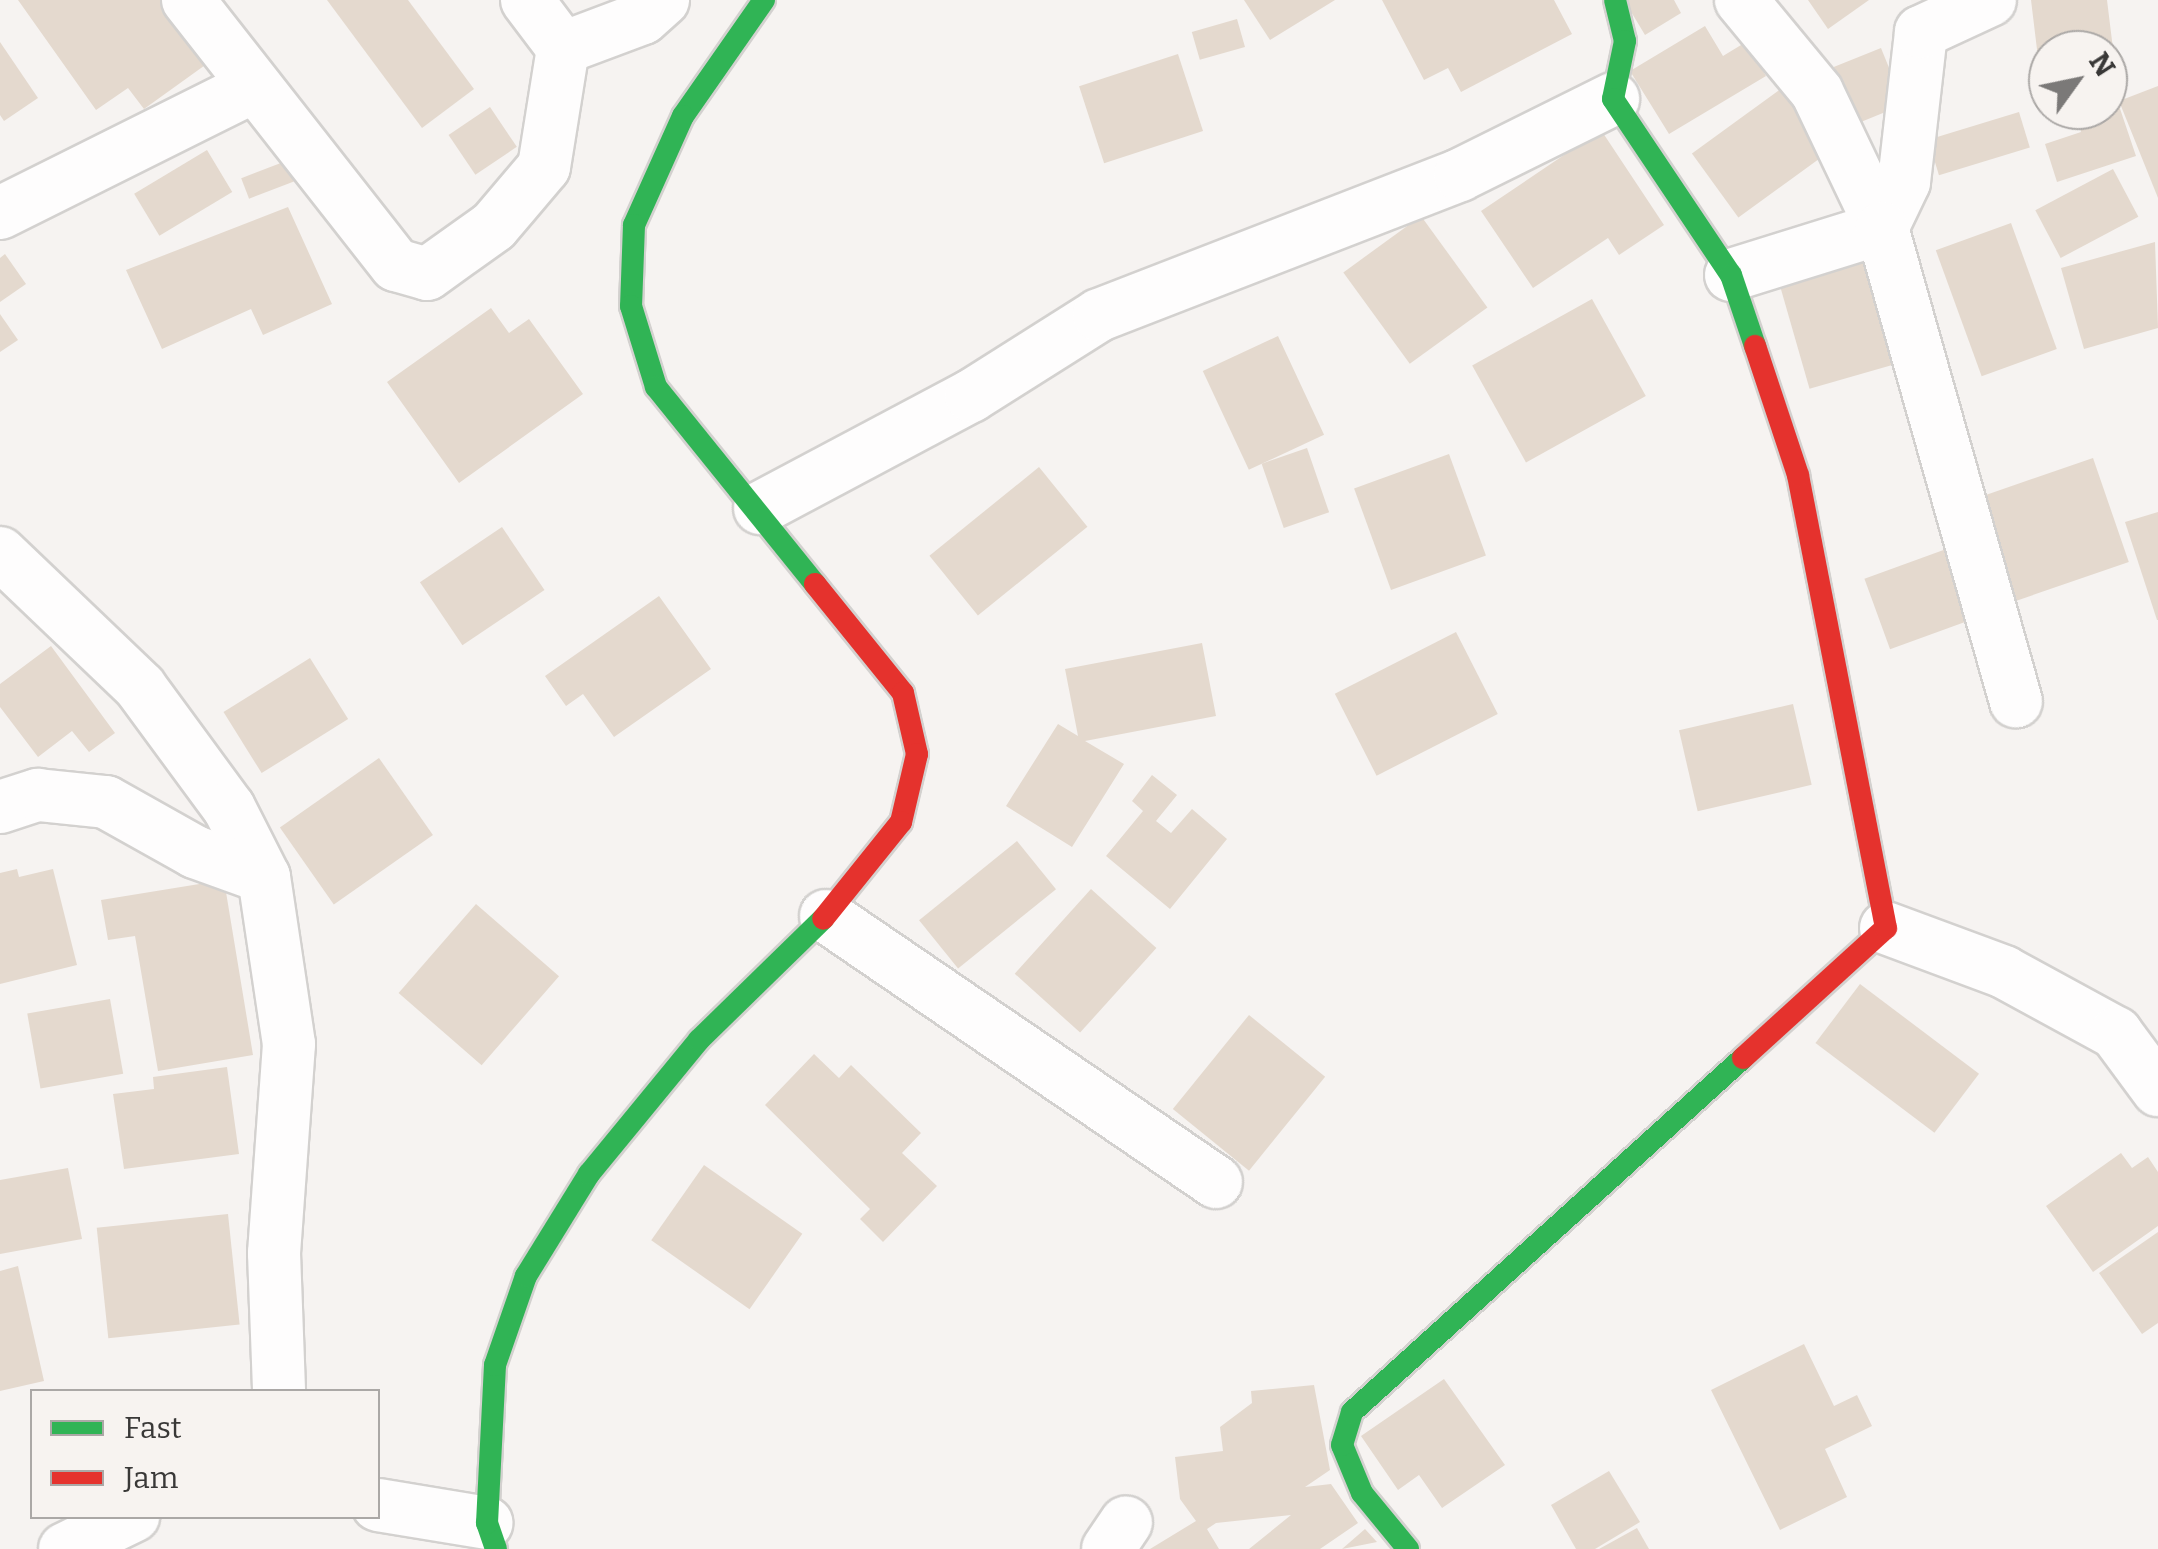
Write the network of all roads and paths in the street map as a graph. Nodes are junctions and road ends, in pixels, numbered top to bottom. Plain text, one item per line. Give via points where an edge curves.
1 (188, 0) edge
2 (527, 0) edge
3 (764, 0) edge
4 (1615, 0) edge
5 (1741, 0) edge
6 (1990, 0) edge
7 (645, 6) edge
8 (1911, 16) edge
9 (563, 48) junction
10 (254, 87) junction
11 (1612, 99) junction
12 (0, 213) edge
13 (1882, 228) junction
14 (1731, 275) junction
15 (760, 508) junction
16 (0, 553) edge
17 (2016, 701) dead end
18 (0, 806) edge
19 (264, 877) junction
20 (826, 916) junction
21 (1886, 928) junction
22 (2158, 1090) edge
23 (1216, 1182) dead end
24 (279, 1389) edge
25 (380, 1506) edge
26 (128, 1519) edge
27 (492, 1536) edge
28 (65, 1549) edge
29 (1408, 1549) edge

1 - 10 street
2 - 9 street
3 - 15 street via 684,116 634,226 631,306 656,387
4 - 11 street via 1625,41
5 - 13 street via 1817,92
6 - 8 street
7 - 9 street
8 - 13 street via 1904,182
9 - 10 street via 544,167 494,226 427,274 396,266
10 - 12 street
11 - 14 street
11 - 15 street via 1460,175 1099,315 971,396
13 - 14 street
13 - 17 street
14 - 21 street via 1798,476
15 - 20 street via 904,693 917,754 901,822
16 - 19 street via 140,687 229,808
18 - 19 street via 38,796 106,802 195,852
19 - 24 street via 289,1044 274,1253
20 - 23 street
20 - 27 street via 698,1040 589,1174 526,1276 495,1365
21 - 22 street via 2004,972 2116,1033
21 - 29 street via 1352,1412 1342,1445 1362,1493
25 - 27 street
26 - 28 street

